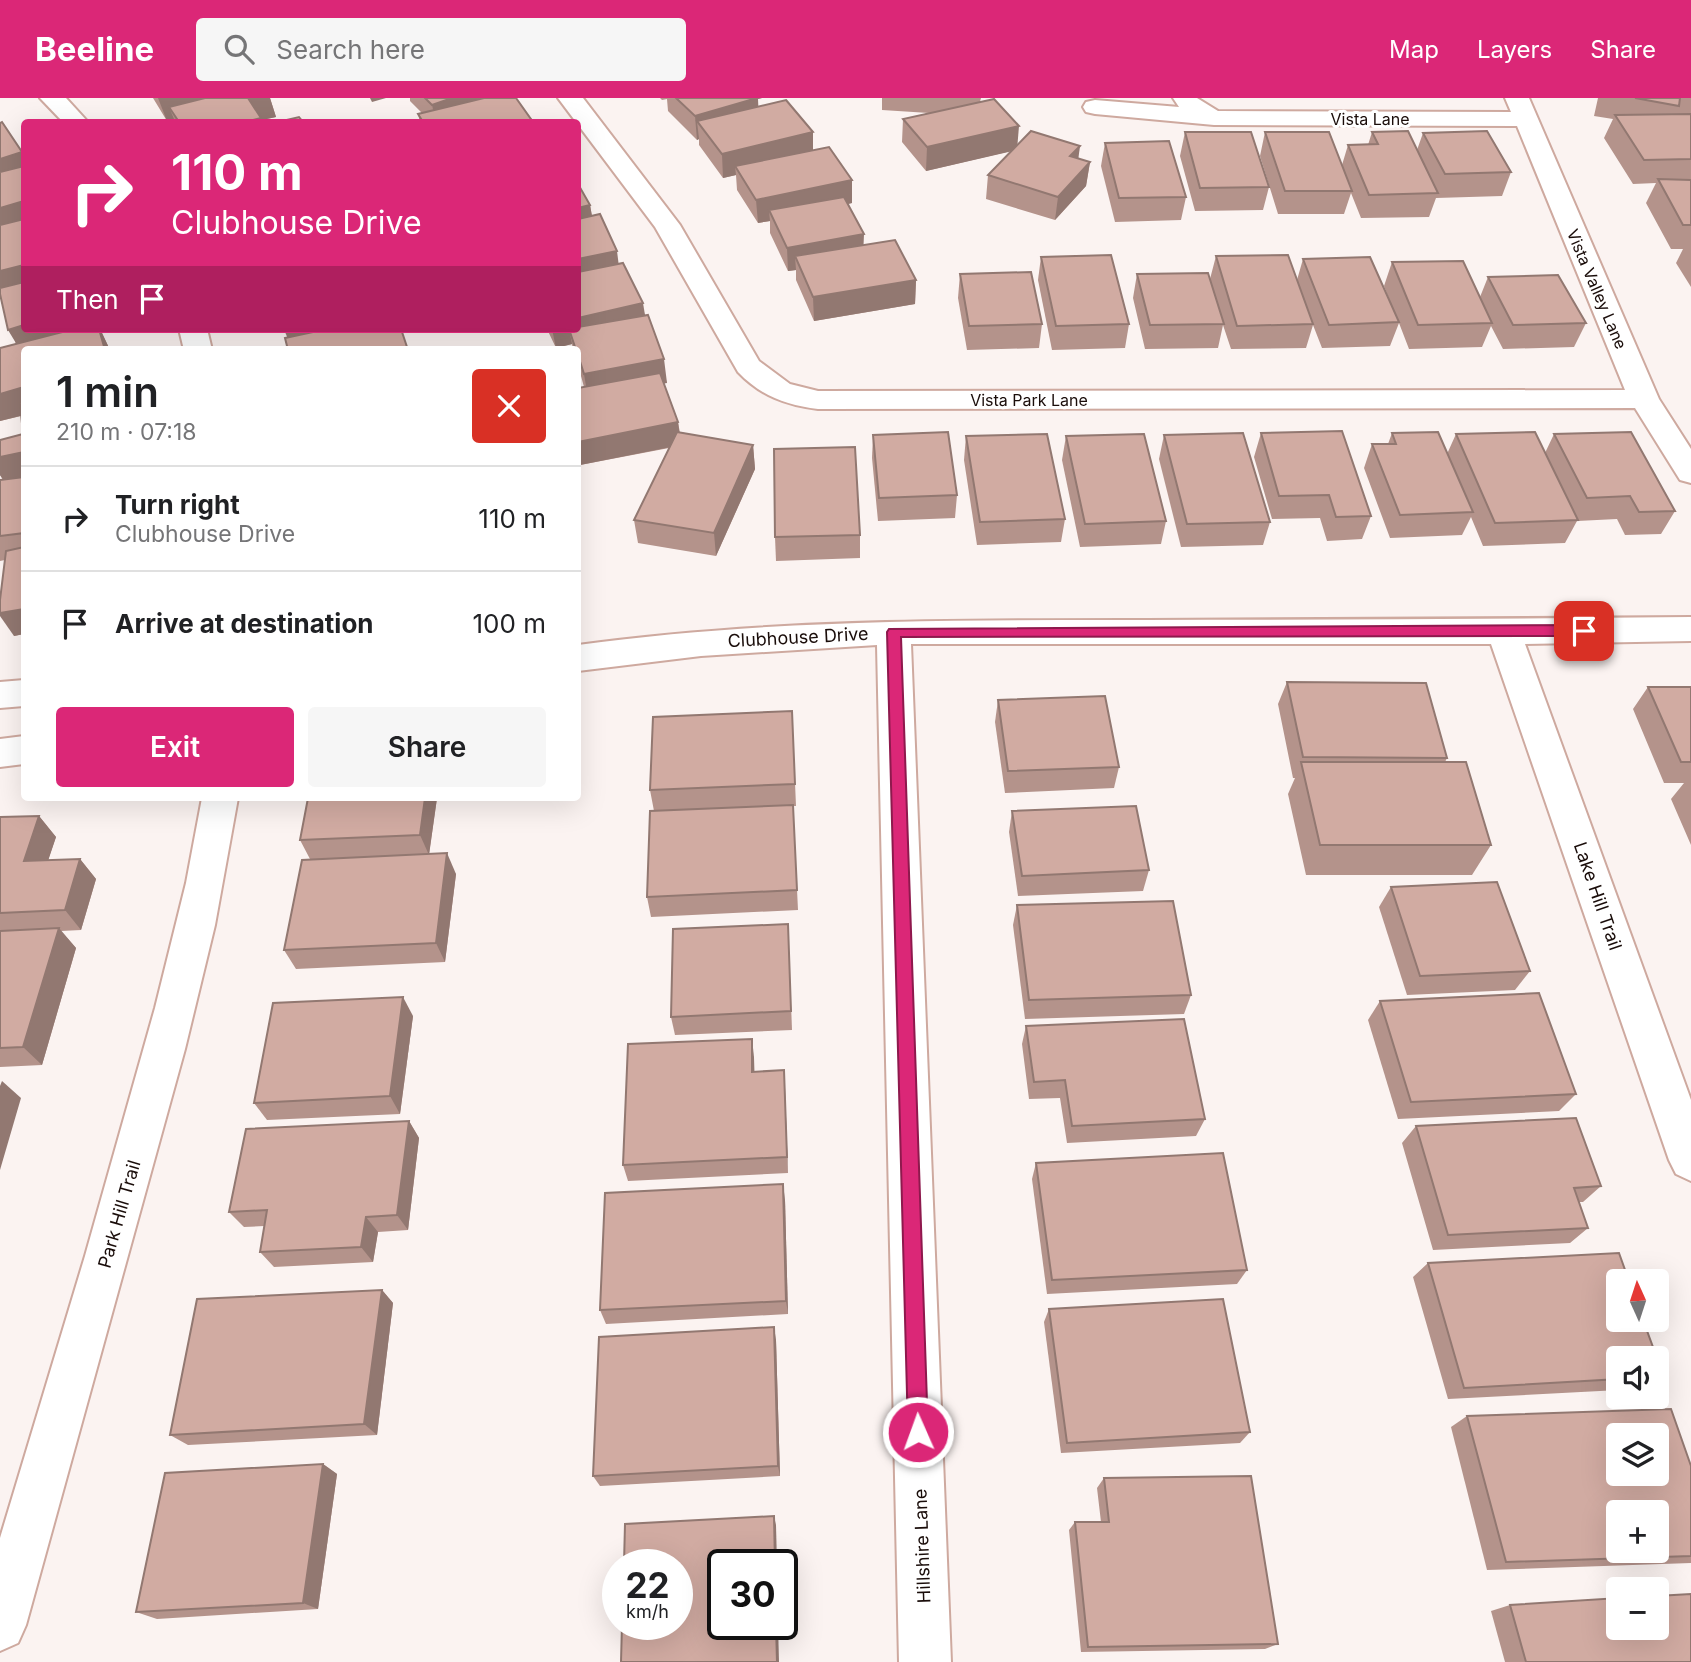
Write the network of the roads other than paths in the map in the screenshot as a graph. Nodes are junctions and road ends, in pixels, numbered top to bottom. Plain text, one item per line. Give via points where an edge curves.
1 (52, 98) edge
2 (570, 98) edge
3 (1186, 101) edge
4 (1095, 107) dead end
5 (1521, 108) edge
6 (1216, 118) junction
7 (73, 119) edge
8 (1644, 399) junction
9 (1691, 472) edge
10 (1691, 629) edge
11 (894, 632) junction
12 (1504, 632) junction
13 (581, 659) edge
14 (21, 693) edge
15 (0, 695) edge
16 (21, 750) edge
17 (0, 753) edge
18 (220, 801) edge
19 (1691, 1160) edge
20 (0, 1626) edge
21 (925, 1662) edge

1 - 7 street
2 - 8 street, Vista Park Lane via 667,225 748,366 764,384 792,396 818,400
3 - 6 street, Vista Lane
4 - 6 street, Vista Lane
5 - 6 street, Vista Lane
5 - 8 street, Vista Valley Lane
8 - 9 street, Vista Valley Lane
10 - 12 street, Clubhouse Drive
11 - 12 street, Clubhouse Drive
11 - 13 street, Clubhouse Drive via 701,643
11 - 21 street, Hillshire Lane
12 - 19 street, Lake Hill Trail
14 - 15 street
16 - 17 street
18 - 20 street, Park Hill Trail via 189,958

